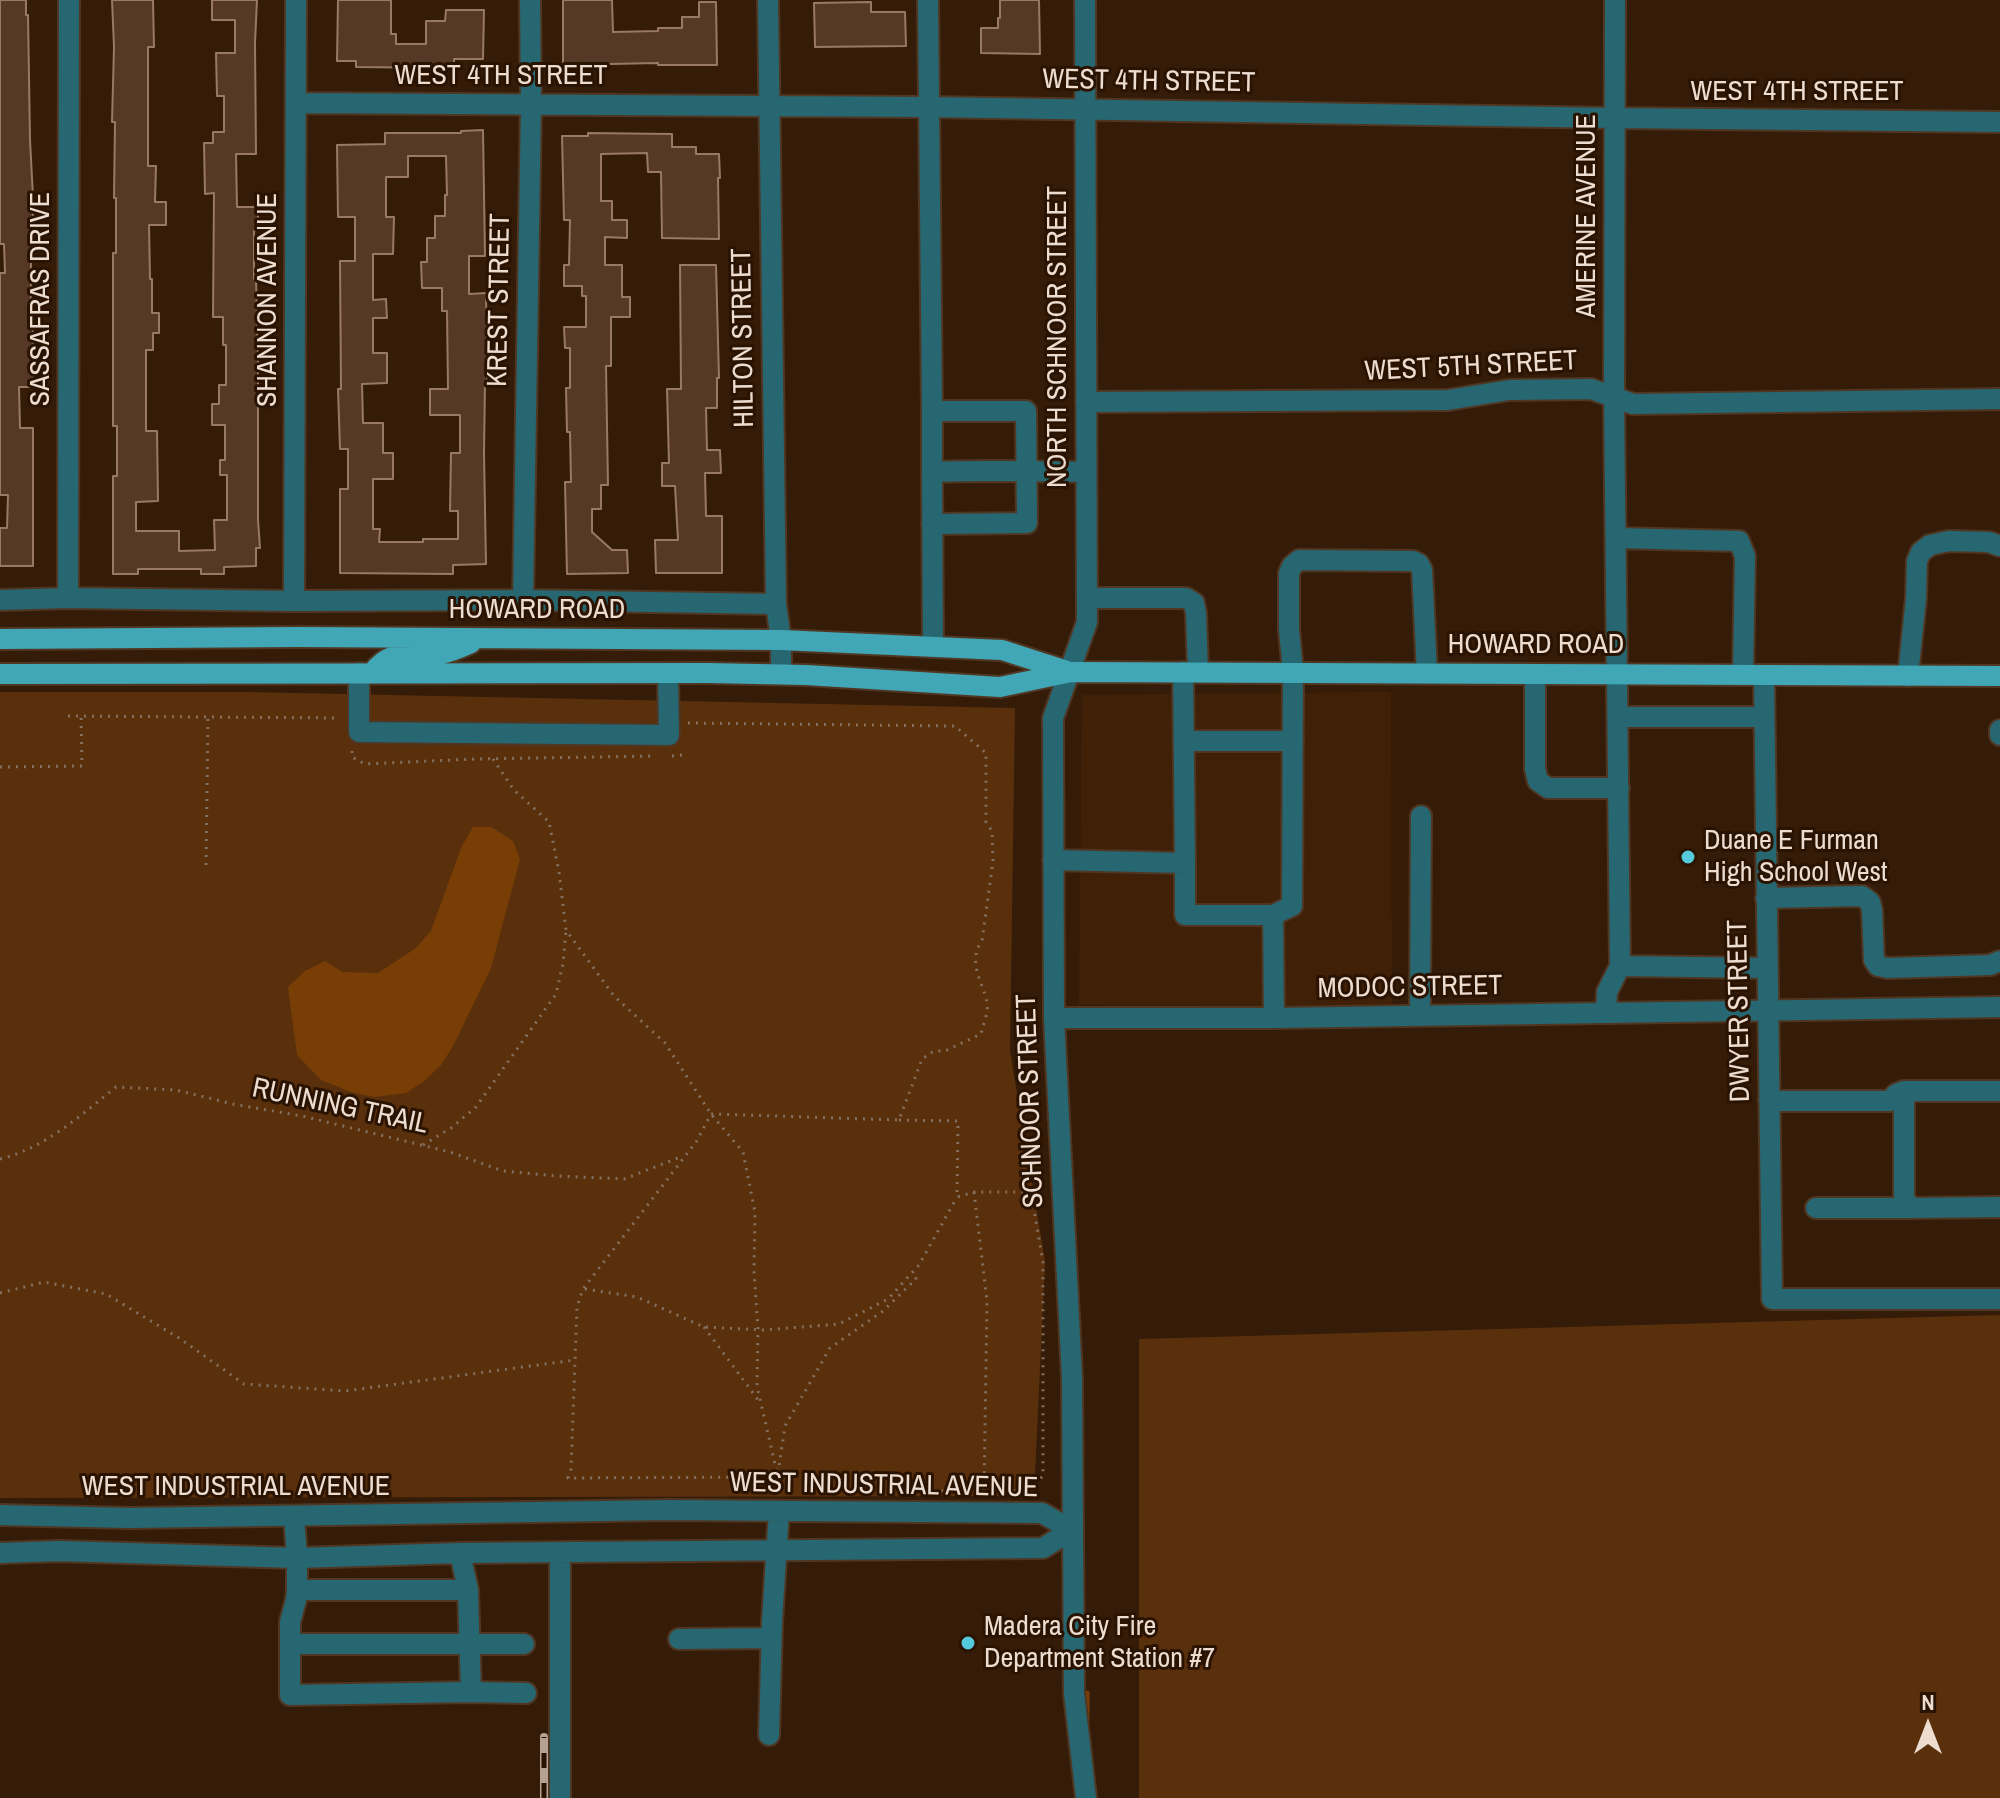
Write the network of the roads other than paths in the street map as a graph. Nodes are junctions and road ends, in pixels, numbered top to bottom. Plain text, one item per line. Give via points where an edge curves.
1 (69, 0) edge
2 (296, 0) edge
3 (530, 0) edge
4 (768, 0) edge
5 (928, 0) edge
6 (1085, 0) edge
7 (1615, 0) edge
8 (297, 103) junction
9 (531, 104) junction
10 (769, 106) junction
11 (928, 107) junction
12 (1085, 109) junction
13 (1615, 118) junction
14 (2000, 122) edge
15 (1614, 397) junction
16 (2000, 399) edge
17 (1086, 402) junction
18 (932, 411) junction
19 (1027, 471) junction
20 (932, 472) junction
21 (1086, 472) junction
22 (932, 524) junction
23 (1616, 538) junction
24 (2000, 546) edge
25 (68, 598) junction
26 (1087, 598) junction
27 (0, 600) edge
28 (523, 600) junction
29 (294, 601) junction
30 (776, 604) junction
31 (486, 638) junction
32 (0, 639) edge
33 (781, 640) junction
34 (933, 647) junction
35 (1071, 672) junction
36 (1190, 672) junction
37 (1293, 672) junction
38 (366, 673) junction
39 (668, 673) junction
40 (1427, 673) junction
41 (1617, 673) junction
42 (0, 674) edge
43 (781, 674) junction
44 (1535, 674) junction
45 (1753, 675) junction
46 (1908, 676) junction
47 (2000, 676) edge
48 (1618, 717) junction
49 (1764, 717) junction
50 (1184, 741) junction
51 (1293, 741) junction
52 (1619, 788) junction
53 (1421, 816) dead end
54 (1053, 860) junction
55 (1185, 863) junction
56 (1766, 898) junction
57 (1273, 915) junction
58 (2000, 961) edge
59 (1620, 966) junction
60 (1767, 968) junction
61 (2000, 1007) edge
62 (1768, 1010) junction
63 (1606, 1012) junction
64 (1420, 1016) junction
65 (1054, 1018) junction
66 (1274, 1018) junction
67 (1904, 1091) junction
68 (2000, 1091) edge
69 (1769, 1101) junction
70 (2000, 1207) edge
71 (1816, 1208) dead end
72 (1910, 1208) junction
73 (2000, 1299) edge
74 (779, 1501) junction
75 (0, 1515) edge
76 (294, 1516) junction
77 (1072, 1530) junction
78 (776, 1550) junction
79 (560, 1552) junction
80 (0, 1553) edge
81 (460, 1553) junction
82 (297, 1558) junction
83 (297, 1590) junction
84 (468, 1590) junction
85 (771, 1638) junction
86 (679, 1639) dead end
87 (469, 1643) junction
88 (290, 1644) junction
89 (524, 1644) dead end
90 (471, 1692) junction
91 (526, 1693) dead end
92 (769, 1735) dead end
93 (560, 1798) edge
94 (1086, 1798) edge

1 - 25 street, SASSAFRAS DRIVE
2 - 8 street, SHANNON AVENUE
3 - 9 street, KREST STREET
4 - 10 street, HILTON STREET
5 - 11 street
6 - 12 street, NORTH SCHNOOR STREET
7 - 13 street, AMERINE AVENUE
8 - 9 street, WEST 4TH STREET
8 - 29 street, SHANNON AVENUE
9 - 10 street, WEST 4TH STREET
9 - 28 street, KREST STREET
10 - 11 street, WEST 4TH STREET
10 - 30 street, HILTON STREET
11 - 12 street, WEST 4TH STREET
11 - 18 street
12 - 13 street, WEST 4TH STREET
12 - 17 street, NORTH SCHNOOR STREET
13 - 14 street, WEST 4TH STREET
13 - 15 street, AMERINE AVENUE
15 - 16 street, WEST 5TH STREET via 1633,404
15 - 17 street, WEST 5TH STREET via 1591,389 1509,390 1448,400
15 - 23 street, AMERINE AVENUE
17 - 21 street, NORTH SCHNOOR STREET
18 - 19 street via 1026,411
18 - 20 street
19 - 20 street
19 - 21 street
19 - 22 street via 1027,523
20 - 22 street
21 - 26 street, NORTH SCHNOOR STREET
22 - 34 street
23 - 41 street, AMERINE AVENUE
23 - 45 street, DWYER STREET via 1739,541 1745,556 1743,632
24 - 46 street via 1949,541 1921,552
25 - 27 street
25 - 29 street
26 - 35 street, NORTH SCHNOOR STREET via 1087,622
26 - 36 street via 1186,598 1194,603
28 - 29 street
28 - 30 street
30 - 33 street, HILTON STREET
31 - 32 main road, HOWARD ROAD
31 - 33 main road, HOWARD ROAD
31 - 38 main road via 440,655 382,660
33 - 34 main road, HOWARD ROAD
33 - 43 street, HILTON STREET
34 - 35 main road, HOWARD ROAD via 1002,650
35 - 36 main road, HOWARD ROAD
35 - 43 main road, HOWARD ROAD via 1000,687
35 - 54 street, SCHNOOR STREET via 1053,718
36 - 37 main road, HOWARD ROAD
36 - 50 street
37 - 40 main road, HOWARD ROAD
37 - 40 street via 1289,573 1299,560 1419,564
37 - 51 street
38 - 39 main road, HOWARD ROAD
38 - 39 street via 359,732 669,735
38 - 42 main road, HOWARD ROAD
39 - 43 main road, HOWARD ROAD
40 - 44 main road, HOWARD ROAD
41 - 44 main road, HOWARD ROAD
41 - 45 main road, HOWARD ROAD
41 - 48 street, AMERINE AVENUE
44 - 52 street via 1538,781 1548,788
45 - 46 main road, HOWARD ROAD
45 - 49 street, DWYER STREET
46 - 47 main road, HOWARD ROAD
48 - 49 street
48 - 52 street, AMERINE AVENUE
49 - 56 street, DWYER STREET
50 - 51 street
50 - 55 street
51 - 57 street via 1292,906
52 - 59 street, AMERINE AVENUE
53 - 64 street
54 - 55 street
54 - 65 street, SCHNOOR STREET
55 - 57 street via 1185,915
56 - 58 street via 1862,896 1872,910 1878,966
56 - 60 street, DWYER STREET
57 - 66 street
59 - 60 street
59 - 63 street via 1607,992
60 - 62 street, DWYER STREET
61 - 62 street, MODOC STREET
62 - 63 street, MODOC STREET
62 - 69 street, DWYER STREET
63 - 64 street, MODOC STREET
64 - 66 street, MODOC STREET
65 - 66 street, MODOC STREET
65 - 77 street, SCHNOOR STREET via 1072,1378
67 - 68 street
67 - 69 street via 1890,1101
67 - 72 street via 1904,1198
69 - 73 street, DWYER STREET via 1772,1299
70 - 72 street
71 - 72 street
74 - 76 street, WEST INDUSTRIAL AVENUE via 669,1510
74 - 77 street, WEST INDUSTRIAL AVENUE via 1042,1513
74 - 78 street
75 - 76 street, WEST INDUSTRIAL AVENUE
76 - 82 street
77 - 78 street, WEST INDUSTRIAL AVENUE via 1043,1548
77 - 94 street, SCHNOOR STREET via 1074,1693
78 - 79 street, WEST INDUSTRIAL AVENUE
78 - 85 street
79 - 81 street, WEST INDUSTRIAL AVENUE
79 - 93 street
80 - 82 street, WEST INDUSTRIAL AVENUE
81 - 82 street, WEST INDUSTRIAL AVENUE
81 - 84 street
82 - 83 street
83 - 84 street
83 - 88 street
84 - 87 street
85 - 86 street
85 - 92 street
87 - 88 street
87 - 89 street
87 - 90 street
88 - 90 street via 290,1695
90 - 91 street

